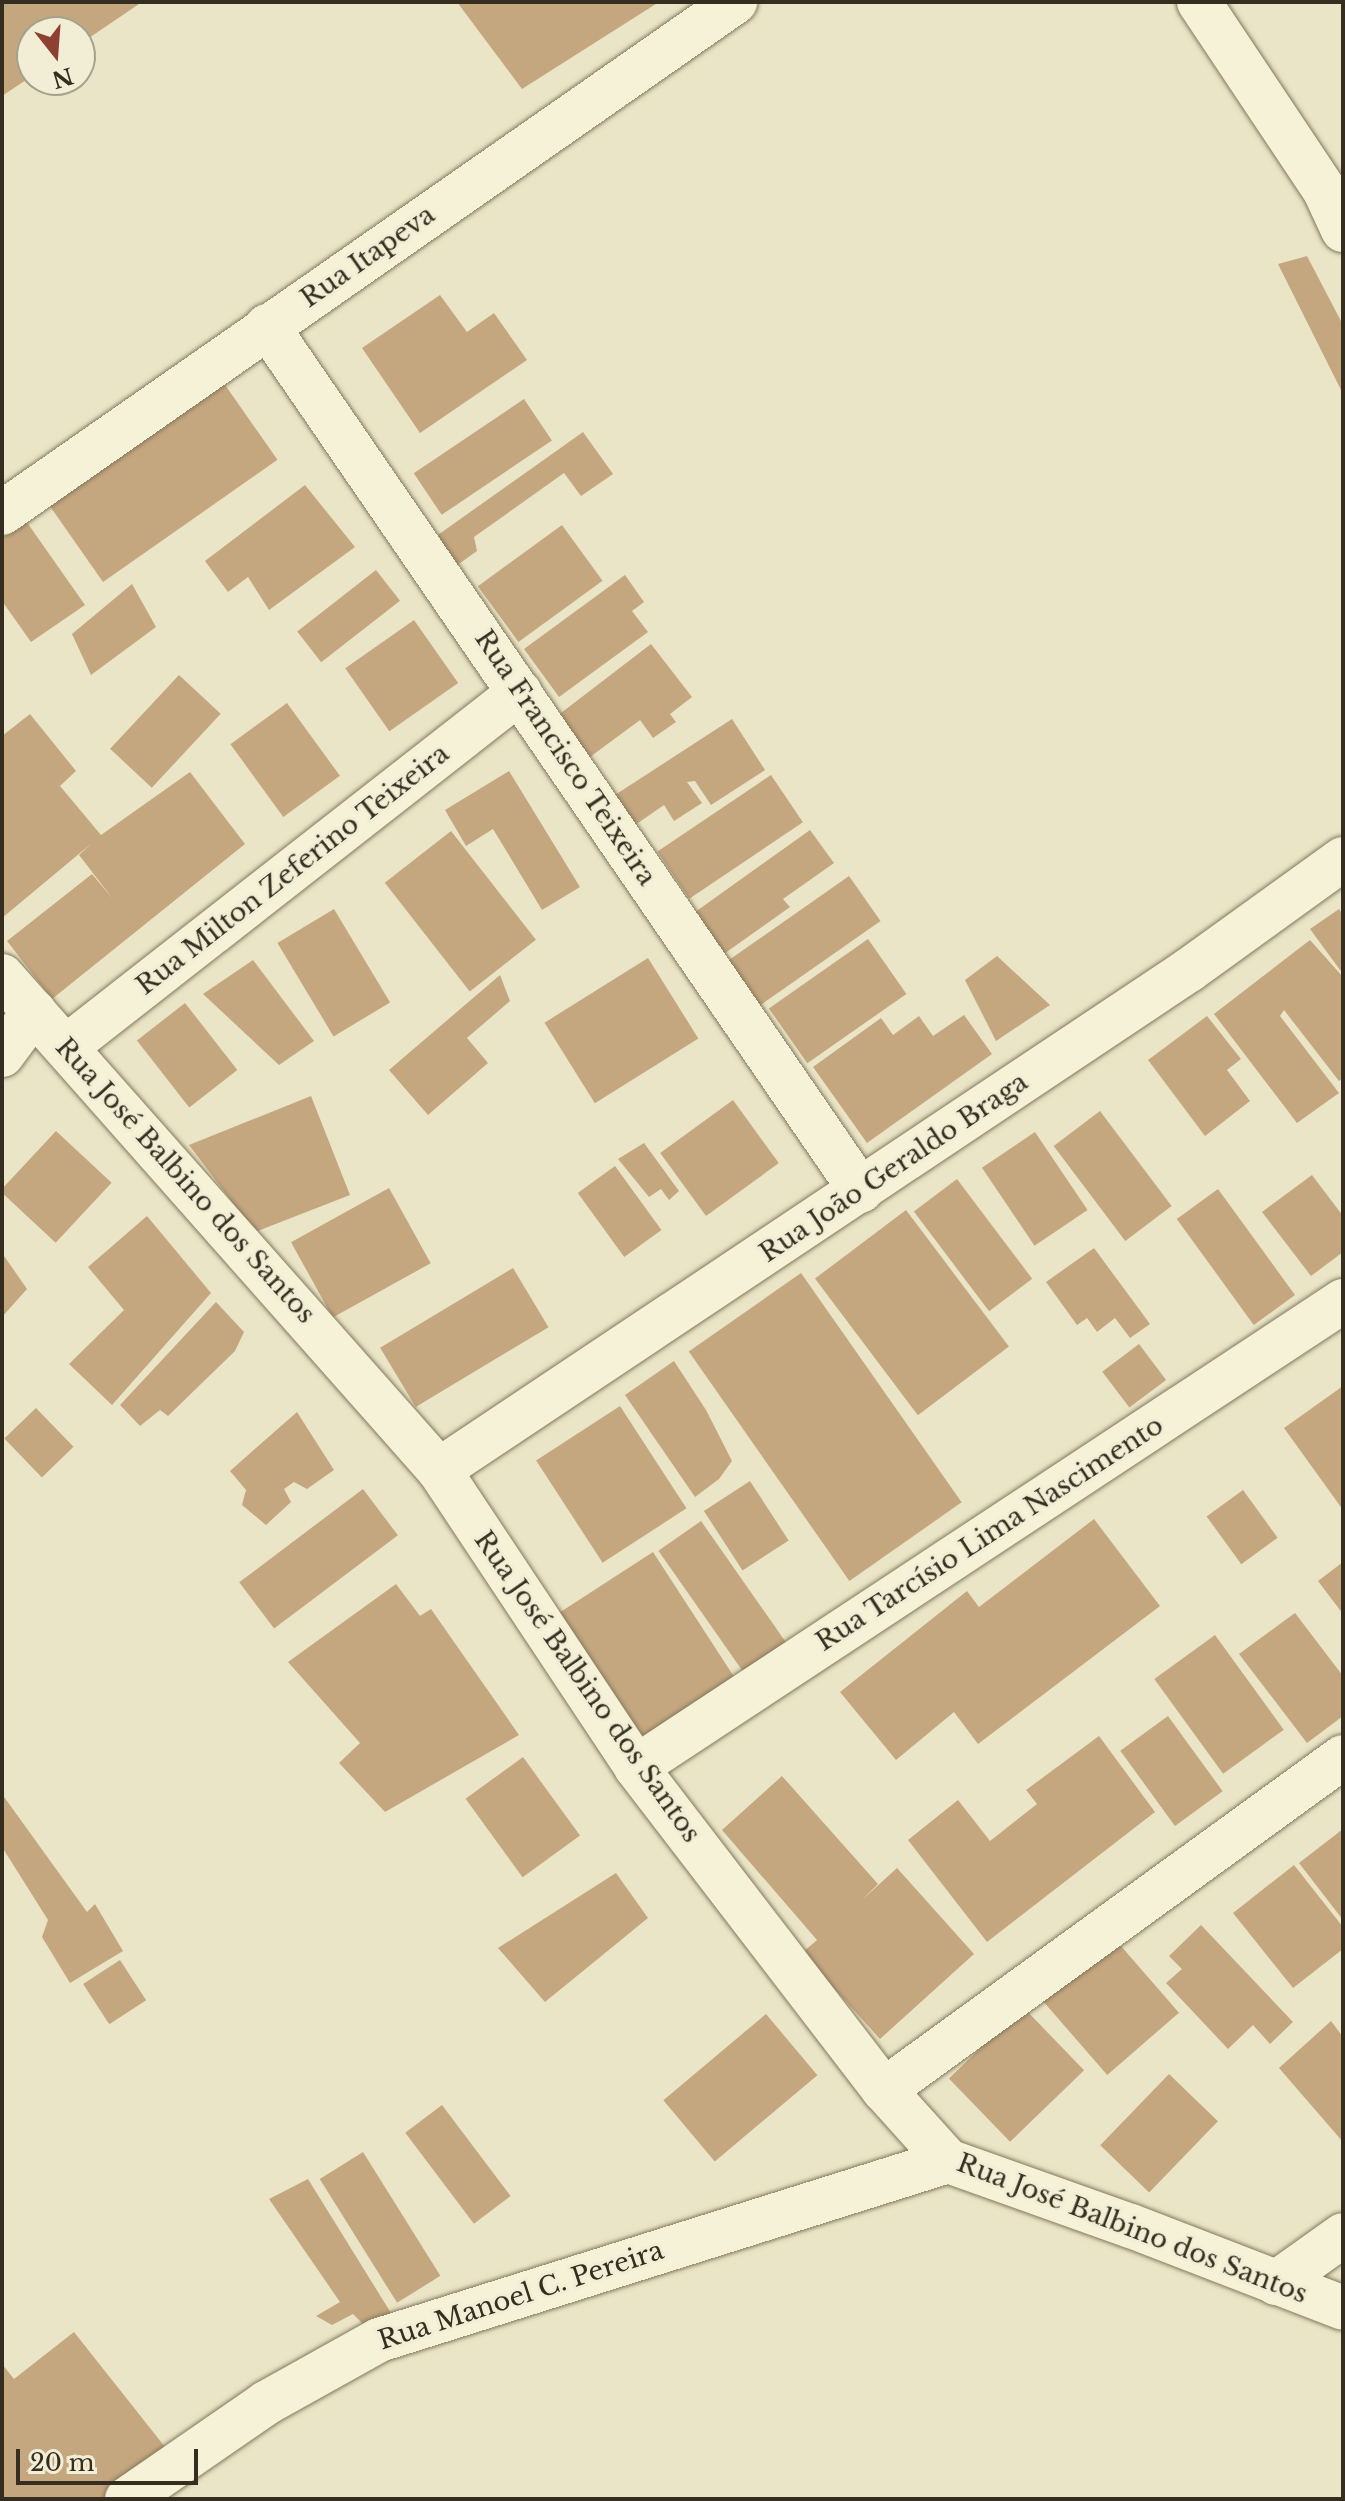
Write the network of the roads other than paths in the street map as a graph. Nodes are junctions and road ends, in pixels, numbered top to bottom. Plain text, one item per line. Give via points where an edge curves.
1 (735, 2) edge
2 (1199, 2) edge
3 (1334, 184) edge
4 (1343, 230) edge
5 (267, 326) junction
6 (2, 513) edge
7 (520, 692) junction
8 (1343, 859) edge
9 (2, 976) edge
10 (34, 1012) junction
11 (66, 1047) junction
12 (2, 1055) edge
13 (861, 1191) junction
14 (1343, 1301) edge
15 (439, 1470) junction
16 (1343, 1757) edge
17 (636, 1767) junction
18 (884, 2090) junction
19 (948, 2161) junction
20 (1343, 2235) edge
21 (1276, 2283) junction
22 (1343, 2308) edge
23 (127, 2499) edge

1 - 5 street, Rua Itapeva
2 - 3 street
3 - 4 street
5 - 6 street, Rua Itapeva
5 - 7 street, Rua Francisco Teixeira
7 - 11 street, Rua Milton Zeferino Teixeira
7 - 13 street, Rua Francisco Teixeira
8 - 13 street, Rua João Geraldo Braga via 1189,970
9 - 10 street, Rua José Balbino dos Santos
10 - 11 street, Rua José Balbino dos Santos
10 - 12 street
11 - 15 street, Rua José Balbino dos Santos
13 - 15 street, Rua João Geraldo Braga
14 - 17 street, Rua Tarcísio Lima Nascimento
15 - 17 street, Rua José Balbino dos Santos
16 - 18 street
17 - 18 street, Rua José Balbino dos Santos
18 - 19 street, Rua José Balbino dos Santos
19 - 21 street, Rua José Balbino dos Santos
19 - 23 street, Rua Manoel C. Pereira via 379,2340 266,2403
20 - 21 street
21 - 22 street, Rua José Balbino dos Santos

